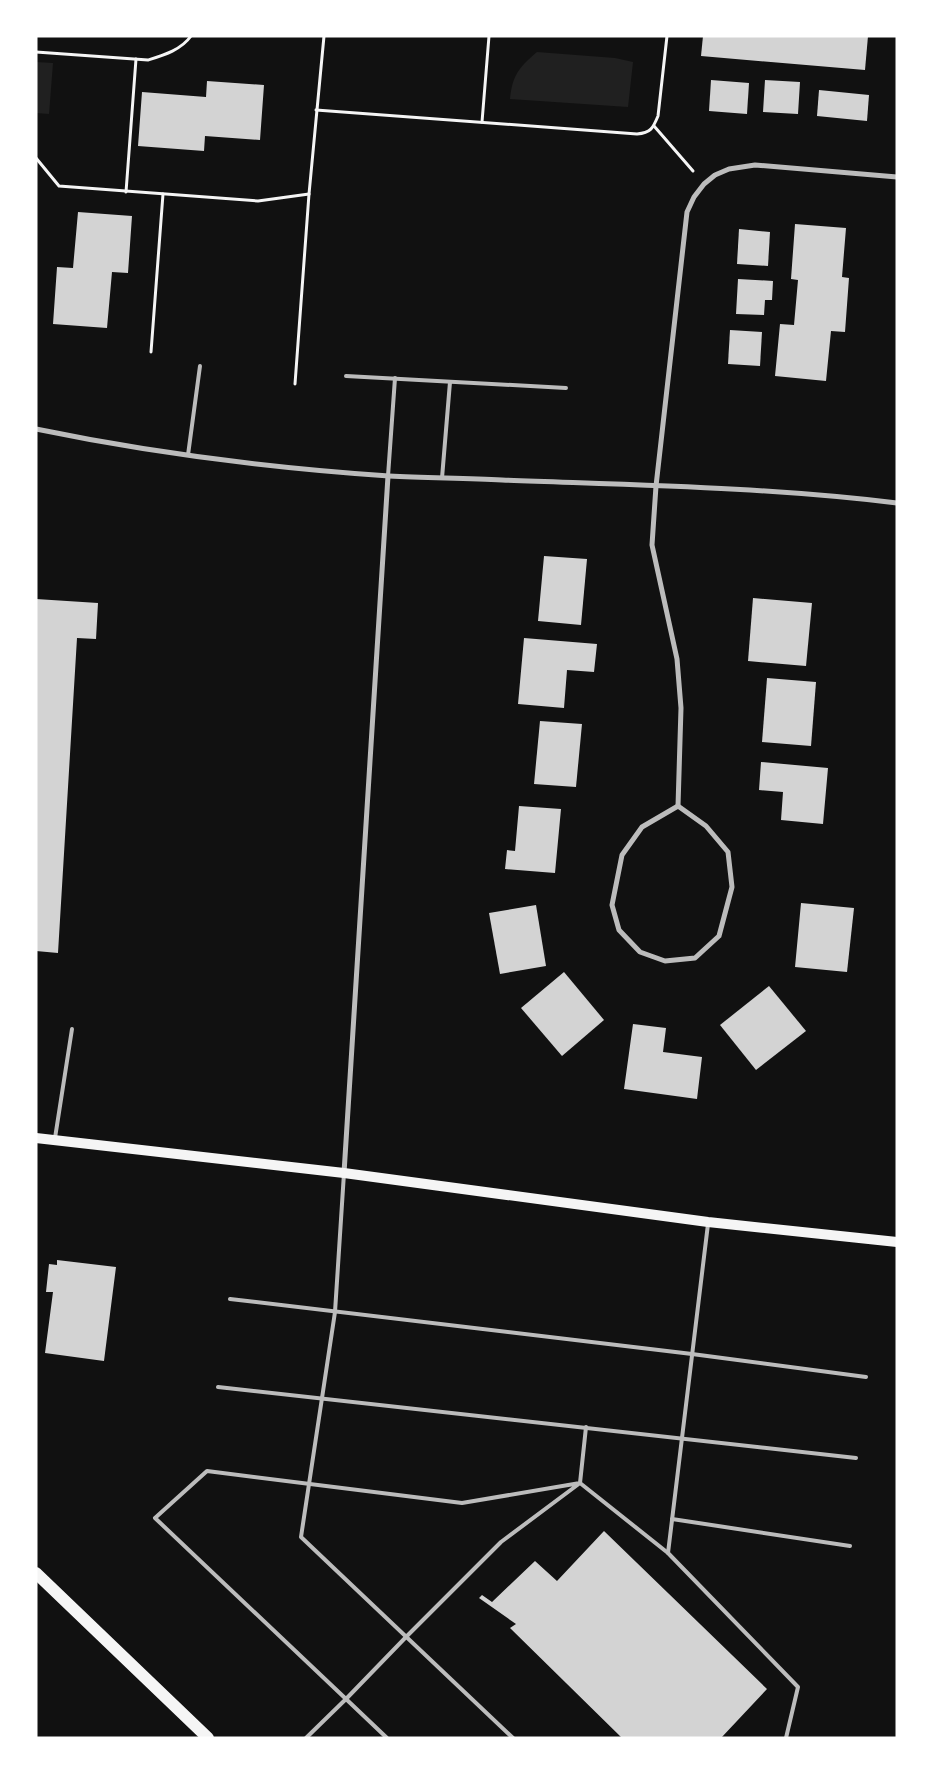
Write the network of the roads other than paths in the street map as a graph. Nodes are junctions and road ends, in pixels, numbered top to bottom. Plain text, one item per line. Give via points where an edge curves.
1 (897, 177) edge
2 (200, 366) dead end
3 (346, 376) dead end
4 (395, 378) junction
5 (450, 382) junction
6 (566, 388) dead end
7 (36, 429) edge
8 (188, 455) junction
9 (388, 476) junction
10 (442, 478) junction
11 (656, 486) junction
12 (897, 503) edge
13 (678, 806) junction
14 (72, 1029) dead end
15 (36, 1138) edge
16 (54, 1140) junction
17 (344, 1173) junction
18 (708, 1222) junction
19 (897, 1242) edge
20 (230, 1299) dead end
21 (335, 1312) junction
22 (692, 1354) junction
23 (866, 1377) dead end
24 (218, 1386) dead end
25 (322, 1400) junction
26 (586, 1427) junction
27 (682, 1438) junction
28 (856, 1458) dead end
29 (580, 1483) junction
30 (310, 1484) junction
31 (672, 1520) junction
32 (850, 1546) dead end
33 (668, 1552) junction
34 (36, 1574) edge
35 (407, 1636) junction
36 (346, 1699) junction
37 (208, 1738) edge
38 (306, 1738) edge
39 (387, 1738) edge
40 (513, 1738) edge
41 (786, 1738) edge

1 - 11 street via 755,165 729,169 704,184 687,212
2 - 8 lane
3 - 4 lane
4 - 5 lane
4 - 9 lane
5 - 6 lane
5 - 10 lane
7 - 8 street
8 - 9 street
9 - 10 street
9 - 17 street
10 - 11 street
11 - 12 street
11 - 13 street via 652,545 677,659 681,708
13 - 13 street via 642,827 622,856 612,905 620,930 640,952 665,961 695,958 719,936 732,887 728,852 706,826
14 - 16 lane
15 - 16 main road
16 - 17 main road
17 - 18 main road
17 - 21 lane
18 - 19 main road
18 - 22 lane
20 - 21 lane
21 - 22 lane
21 - 25 lane
22 - 23 lane
22 - 27 lane
24 - 25 lane
25 - 26 lane
25 - 30 lane
26 - 27 lane
26 - 29 lane
27 - 28 lane
27 - 31 lane
29 - 30 lane via 462,1503
29 - 33 lane
29 - 35 lane via 501,1542
30 - 35 lane via 301,1537
30 - 36 lane via 207,1471 155,1518
31 - 32 lane
31 - 33 lane
33 - 41 lane via 798,1687
34 - 37 main road
35 - 36 lane
35 - 40 lane
36 - 38 lane
36 - 39 lane

